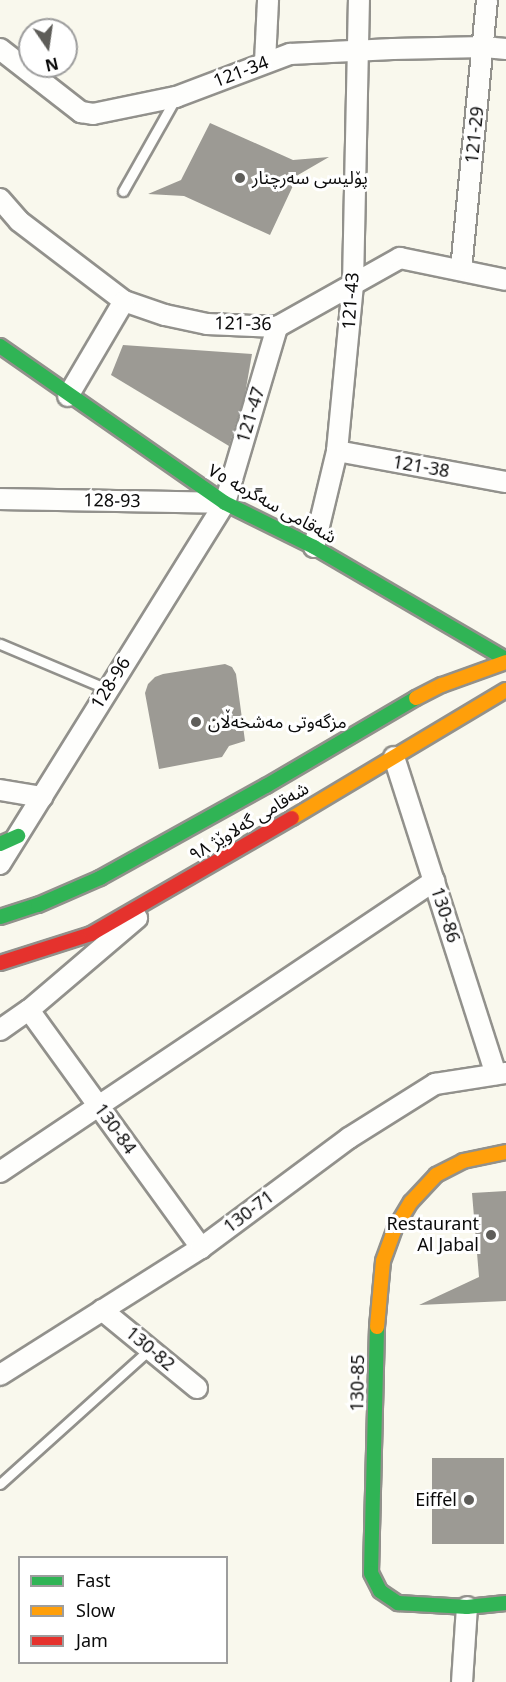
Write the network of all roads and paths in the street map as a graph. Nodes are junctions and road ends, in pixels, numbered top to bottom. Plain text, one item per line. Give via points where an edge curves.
1 (268, 0) edge
2 (359, 0) edge
3 (488, 0) edge
4 (484, 46) junction
5 (0, 49) edge
6 (506, 49) edge
7 (356, 51) junction
8 (265, 62) junction
9 (176, 97) junction
10 (123, 191) dead end
11 (1, 205) edge
12 (461, 270) junction
13 (506, 280) edge
14 (353, 284) junction
15 (124, 301) junction
16 (277, 327) junction
17 (0, 345) edge
18 (68, 396) junction
19 (337, 451) junction
20 (506, 482) edge
21 (0, 499) edge
22 (225, 503) junction
23 (314, 547) junction
24 (0, 644) edge
25 (506, 661) edge
26 (107, 689) junction
27 (506, 690) edge
28 (394, 757) junction
29 (0, 790) edge
30 (42, 797) junction
31 (9, 840) edge
32 (0, 864) edge
33 (434, 880) junction
34 (171, 890) junction
35 (0, 916) edge
36 (0, 963) edge
37 (28, 1010) junction
38 (0, 1030) edge
39 (501, 1073) edge
40 (98, 1106) junction
41 (506, 1152) edge
42 (0, 1172) edge
43 (201, 1248) junction
44 (102, 1310) junction
45 (150, 1349) junction
46 (0, 1375) edge
47 (197, 1388) dead end
48 (0, 1484) edge
49 (506, 1603) edge
50 (467, 1607) junction
51 (462, 1682) edge

1 - 8 street
2 - 7 street, 121-43
3 - 4 street, 121-29
4 - 6 street, 121-34
4 - 7 street, 121-34
4 - 12 street, 121-29
5 - 9 street, 121-34 via 81,112 107,113
7 - 8 street, 121-34 via 290,54
7 - 14 street, 121-43
8 - 9 street, 121-34
9 - 10 lane
11 - 15 street, 121-36
12 - 13 street, 121-36
12 - 14 street, 121-36 via 399,258
14 - 16 street, 121-36
14 - 19 street, 121-43
15 - 16 street, 121-36 via 207,324
15 - 18 street
16 - 22 street, 121-47
17 - 18 street, شەقامی سەگرمە ٧٥
18 - 22 street, شەقامی سەگرمە ٧٥
19 - 20 street, 121-38
19 - 23 street, 121-43
21 - 22 street, 128-93
22 - 23 street, شەقامی سەگرمە ٧٥
22 - 26 street, 128-96
23 - 25 street, شەقامی سەگرمە ٧٥
24 - 26 lane
25 - 35 street, شەقامی گەلاوێژ ٩٨ via 410,700 269,790 100,878 38,905
26 - 30 street, 128-96
27 - 28 street, شەقامی گەلاوێژ ٩٨
28 - 33 street, 130-86
28 - 34 street, شەقامی گەلاوێژ ٩٨ via 285,816
29 - 30 street
30 - 31 street, 128-96
31 - 32 street, 128-96
33 - 39 street, 130-86
33 - 40 street
34 - 36 street, شەقامی گەلاوێژ ٩٨ via 91,934
34 - 37 street
37 - 38 street
37 - 40 street, 130-84
39 - 43 street, 130-71 via 435,1084 349,1138
40 - 42 street
40 - 43 street, 130-84
41 - 50 street, 130-85 via 463,1161 436,1175 411,1202 394,1230 383,1261 378,1294 371,1573 380,1591 399,1603
43 - 44 street, 130-71
44 - 45 street, 130-82
44 - 46 street, 130-71
45 - 47 street, 130-82
45 - 48 lane
49 - 50 street, 130-85
50 - 51 street

